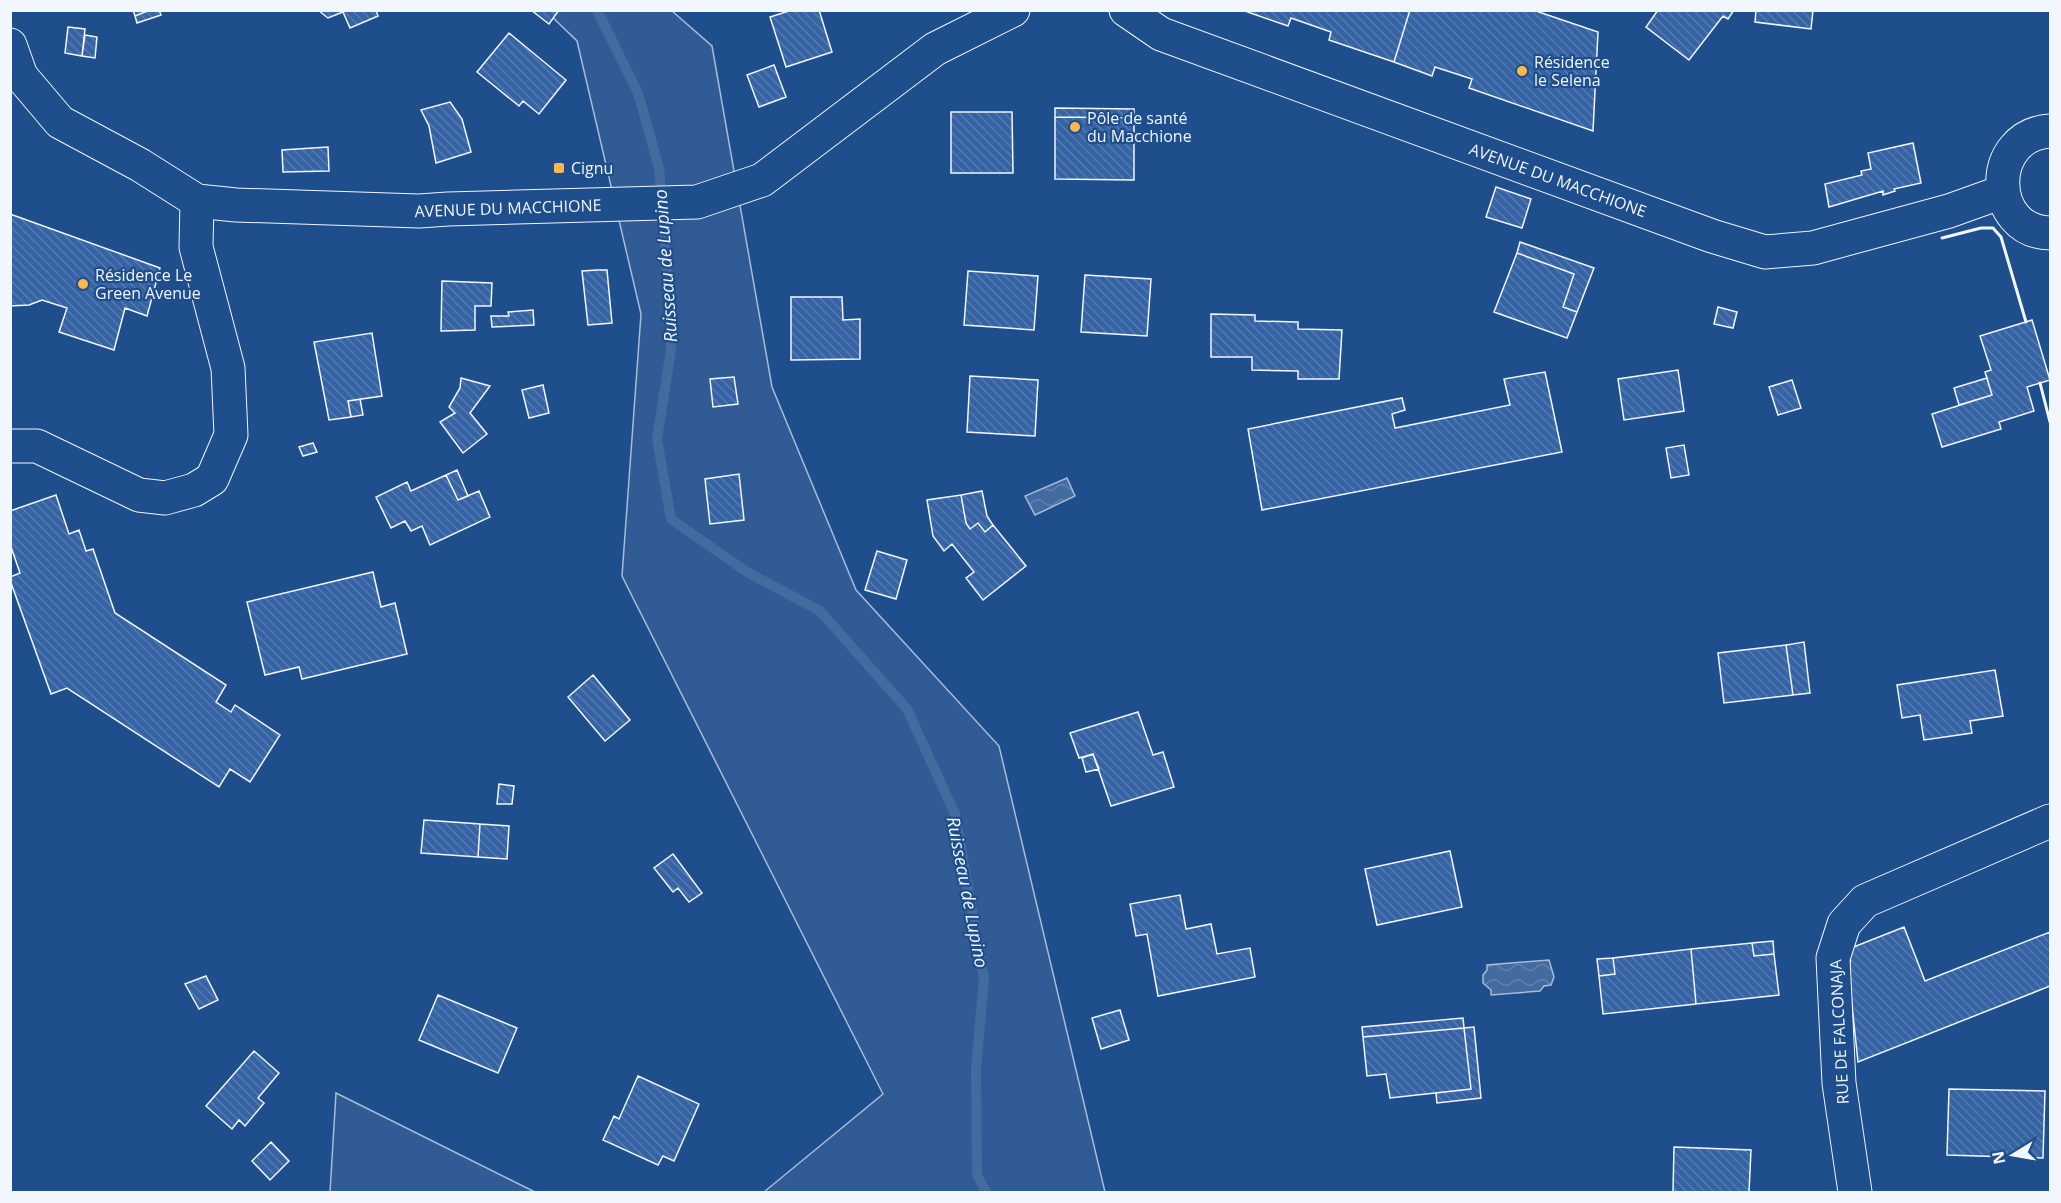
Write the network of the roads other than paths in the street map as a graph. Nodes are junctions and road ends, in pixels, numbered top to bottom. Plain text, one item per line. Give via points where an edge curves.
1 (1013, 10) edge
2 (1126, 10) edge
3 (10, 45) edge
4 (2050, 131) edge
5 (2002, 192) junction
6 (197, 201) junction
7 (2050, 233) edge
8 (10, 446) edge
9 (2050, 821) edge
10 (1855, 1192) edge

1 - 6 main road, AVENUE DU MACCHIONE via 936,50 762,180 697,202 419,211
2 - 5 main road, AVENUE DU MACCHIONE via 1161,34 1765,252 1813,248 1949,211
3 - 6 main road, AVENUE DU MACCHIONE via 21,76 60,122
4 - 5 main road via 2025,138 2011,153 2003,171
5 - 7 main road via 2010,210 2024,225
6 - 8 main road via 196,247 228,368 231,435 212,479 194,490 165,498 139,495 37,446
9 - 10 main road, RUE DE FALCONAJA via 1865,901 1844,924 1833,958 1839,1083

